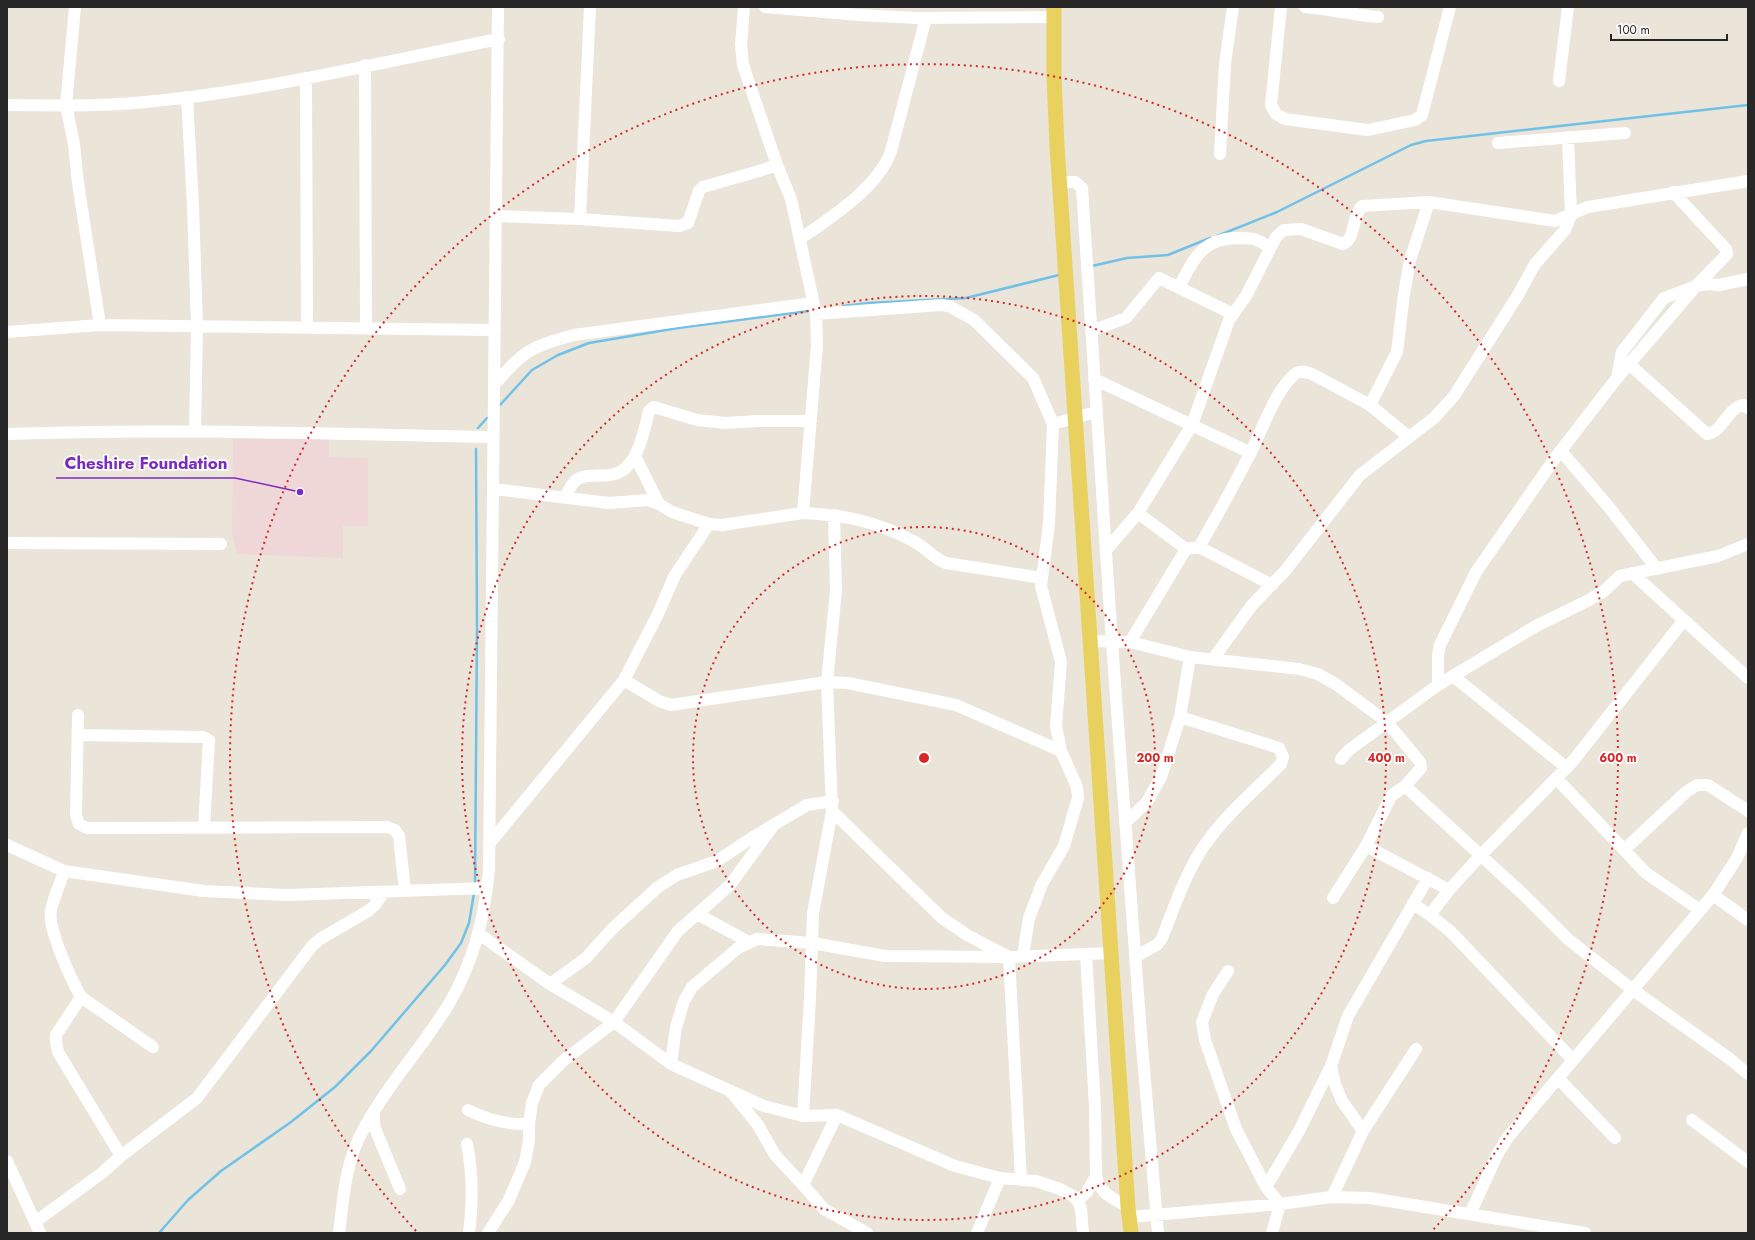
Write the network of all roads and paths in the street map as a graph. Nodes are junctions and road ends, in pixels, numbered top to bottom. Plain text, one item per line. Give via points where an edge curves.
1 (75, 7) edge
2 (498, 7) edge
3 (590, 7) edge
4 (744, 7) edge
5 (765, 7) edge
6 (1233, 7) edge
7 (1281, 7) edge
8 (1305, 7) edge
9 (1450, 7) edge
10 (1568, 7) edge
11 (1054, 12) edge
12 (1378, 17) dead end
13 (926, 18) junction
14 (498, 39) junction
15 (365, 65) junction
16 (306, 78) junction
17 (1559, 81) dead end
18 (187, 97) junction
19 (7, 104) edge
20 (66, 105) junction
21 (1625, 133) dead end
22 (1568, 137) junction
23 (1498, 143) dead end
24 (1220, 154) dead end
25 (777, 165) junction
26 (1748, 181) edge
27 (1059, 182) junction
28 (1673, 192) junction
29 (1429, 202) junction
30 (1571, 215) junction
31 (496, 216) junction
32 (580, 219) junction
33 (800, 239) junction
34 (1269, 247) junction
35 (1748, 279) edge
36 (1696, 286) junction
37 (1179, 287) junction
38 (814, 309) junction
39 (1233, 314) junction
40 (100, 325) junction
41 (197, 326) junction
42 (307, 326) junction
43 (366, 327) junction
44 (495, 330) junction
45 (1091, 331) junction
46 (7, 332) edge
47 (1629, 364) junction
48 (1617, 378) junction
49 (1094, 379) junction
50 (494, 385) junction
51 (1370, 405) junction
52 (1748, 408) edge
53 (1096, 412) junction
54 (1075, 417) junction
55 (811, 422) junction
56 (1053, 424) junction
57 (1192, 425) junction
58 (195, 431) junction
59 (7, 434) edge
60 (493, 437) junction
61 (1409, 437) junction
62 (1561, 451) junction
63 (1251, 452) junction
64 (635, 456) junction
65 (493, 488) junction
66 (565, 497) junction
67 (659, 504) junction
68 (803, 513) junction
69 (1138, 513) junction
70 (834, 515) junction
71 (709, 524) junction
72 (7, 543) edge
73 (222, 544) dead end
74 (1748, 544) edge
75 (1186, 548) junction
76 (1199, 548) junction
77 (1106, 550) junction
78 (1657, 569) junction
79 (1632, 573) junction
80 (1042, 578) junction
81 (1272, 585) junction
82 (1684, 620) junction
83 (1090, 641) junction
84 (1130, 642) junction
85 (1112, 643) junction
86 (1190, 657) junction
87 (1213, 659) junction
88 (1453, 676) junction
89 (1748, 678) edge
90 (624, 680) junction
91 (827, 682) junction
92 (1438, 685) junction
93 (78, 715) dead end
94 (1180, 717) junction
95 (1387, 722) junction
96 (78, 735) junction
97 (1061, 751) junction
98 (1341, 759) dead end
99 (1567, 768) junction
100 (1556, 778) junction
101 (1405, 786) junction
102 (832, 806) junction
103 (1748, 811) edge
104 (1125, 823) junction
105 (772, 826) junction
106 (204, 827) junction
107 (1748, 833) edge
108 (490, 844) junction
109 (7, 845) edge
110 (1366, 846) junction
111 (1624, 850) junction
112 (1481, 855) junction
113 (64, 871) junction
114 (1428, 878) junction
115 (479, 888) junction
116 (1449, 890) junction
117 (405, 891) junction
118 (384, 892) junction
119 (1712, 895) junction
120 (1333, 898) dead end
121 (1412, 904) junction
122 (1700, 910) junction
123 (698, 914) junction
124 (1430, 915) junction
125 (1748, 920) edge
126 (479, 934) junction
127 (749, 942) junction
128 (812, 943) junction
129 (1112, 953) junction
130 (1086, 954) junction
131 (1023, 956) junction
132 (1009, 957) junction
133 (1135, 958) junction
134 (1228, 971) dead end
135 (550, 984) junction
136 (1633, 990) junction
137 (82, 997) junction
138 (614, 1022) junction
139 (153, 1047) dead end
140 (1416, 1049) dead end
141 (1573, 1060) junction
142 (671, 1064) junction
143 (1330, 1066) junction
144 (1748, 1074) edge
145 (1558, 1078) junction
146 (731, 1092) junction
147 (468, 1110) dead end
148 (374, 1111) junction
149 (837, 1115) junction
150 (803, 1116) junction
151 (1692, 1120) dead end
152 (529, 1124) junction
153 (1363, 1131) junction
154 (1615, 1138) dead end
155 (467, 1144) dead end
156 (120, 1156) junction
157 (7, 1161) edge
158 (1748, 1162) edge
159 (1096, 1176) junction
160 (1000, 1178) junction
161 (1021, 1179) junction
162 (803, 1185) junction
163 (1266, 1187) junction
164 (400, 1189) dead end
165 (1332, 1197) junction
166 (1078, 1201) junction
167 (1280, 1204) junction
168 (1129, 1212) junction
169 (1157, 1214) junction
170 (1470, 1214) junction
171 (37, 1228) edge
172 (1537, 1229) edge
173 (339, 1233) edge
174 (469, 1233) edge
175 (488, 1233) edge
176 (867, 1233) edge
177 (977, 1233) edge
178 (1083, 1233) edge
179 (1131, 1233) edge
180 (1158, 1233) edge
181 (1272, 1233) edge
182 (1585, 1233) edge

1 - 20 street
2 - 14 street
3 - 32 street
4 - 25 street via 741,45 743,65
5 - 13 street
6 - 24 street via 1225,64
7 - 9 street via 1271,105 1273,110 1285,119 1368,130 1415,120 1422,115
8 - 12 street
10 - 17 street
11 - 13 street
11 - 27 main road via 1055,115
13 - 33 street via 891,151 885,164 847,206
14 - 15 street
14 - 31 street
15 - 16 street
15 - 43 street
16 - 18 street
16 - 42 street
18 - 20 street via 133,103
18 - 41 street
19 - 20 street
20 - 40 street
21 - 22 street
22 - 23 street
22 - 30 street
25 - 32 street via 703,186 688,223 679,226
25 - 33 street via 791,199
26 - 28 street
27 - 45 street via 1075,182 1082,188
27 - 54 main road
28 - 30 street via 1588,207
28 - 36 street via 1727,251
29 - 30 street via 1555,221
29 - 34 street via 1362,206 1348,240 1343,244 1301,229 1289,229 1279,233
29 - 51 street via 1410,260 1397,352
30 - 61 street via 1565,230 1535,264 1454,396 1434,418
31 - 32 street
31 - 44 street
33 - 38 street
34 - 37 street via 1254,238 1224,238 1213,242 1196,257
34 - 39 street via 1246,296
35 - 36 street via 1719,285
36 - 47 street
36 - 48 street via 1660,302 1622,352
37 - 39 street
37 - 45 street via 1157,279 1126,318
38 - 50 street via 574,335 543,343 523,354
38 - 55 street via 817,345
38 - 56 street via 949,306 976,322 1033,378
39 - 57 street
40 - 41 street
40 - 46 street
41 - 42 street
41 - 58 street
42 - 43 street
43 - 44 street
44 - 50 street
45 - 49 street
47 - 48 street
47 - 52 street via 1707,434 1735,408 1742,405
48 - 62 street
49 - 53 street
49 - 57 street
50 - 60 street
51 - 61 street
51 - 63 street via 1312,374 1298,372 1274,403
53 - 54 street
53 - 77 street
54 - 56 street
54 - 83 main road
55 - 64 street via 725,423 697,420 654,407 649,410 642,442
55 - 68 street
56 - 80 street via 1050,524
57 - 63 street
57 - 69 street
58 - 59 street
58 - 60 street
60 - 65 street
61 - 81 street via 1360,475 1318,531
62 - 78 street
62 - 92 street via 1472,578 1440,645
63 - 76 street
64 - 66 street via 616,474 589,476 575,482
64 - 67 street
65 - 66 street
65 - 108 street
66 - 67 street via 609,502 642,500
67 - 71 street via 672,512
68 - 70 street
68 - 71 street via 722,525
69 - 75 street
69 - 77 street
70 - 80 street via 877,525 901,535 941,561
70 - 91 street via 836,591
71 - 90 street via 675,575 658,616
72 - 73 street
74 - 78 street via 1718,556
75 - 76 street
75 - 84 street
76 - 81 street
77 - 85 street
78 - 79 street
79 - 82 street
79 - 88 street via 1620,576 1604,591 1589,600 1536,626
80 - 97 street via 1041,592 1061,662 1056,726
81 - 87 street via 1249,608
82 - 89 street
82 - 99 street
83 - 85 street
83 - 129 main road
84 - 85 street
84 - 86 street
85 - 104 street
86 - 87 street
86 - 94 street
87 - 95 street via 1299,669 1318,674
88 - 92 street
88 - 99 street
90 - 91 street via 659,701 671,705
90 - 108 street
91 - 97 street via 848,683 956,705
91 - 102 street
92 - 95 street
93 - 96 street
94 - 104 street via 1156,789 1148,802
94 - 133 street via 1279,748 1283,757 1281,764 1229,815 1202,849 1188,874 1162,938 1158,944
95 - 98 street
95 - 101 street via 1421,765 1419,771
96 - 106 street via 76,815 80,824 87,828
96 - 106 street via 206,738 210,743
97 - 131 street via 1077,787 1078,798 1064,846 1042,884 1029,918
99 - 100 street
100 - 111 street
100 - 112 street
101 - 110 street via 1391,796
101 - 112 street
102 - 105 street via 807,805
102 - 128 street via 813,913
102 - 132 street via 942,918 967,935
103 - 111 street via 1708,785 1697,785 1686,792
104 - 133 street
105 - 123 street via 734,880
105 - 135 street via 717,861 677,875 658,887 612,929 586,958
106 - 117 street via 387,827 395,830 399,836
107 - 119 street via 1737,858
108 - 115 street
109 - 113 street
110 - 114 street
110 - 120 street
111 - 122 street via 1651,876
112 - 116 street
112 - 136 street via 1569,940
113 - 118 street via 204,891 287,895
113 - 137 street via 51,911 51,922 74,984
114 - 116 street
114 - 121 street
115 - 117 street
115 - 126 street
116 - 124 street
117 - 118 street
118 - 156 street via 374,906 312,946 197,1098
119 - 122 street
119 - 125 street
121 - 124 street
121 - 143 street via 1348,1016
122 - 136 street
123 - 127 street
123 - 138 street via 678,931
124 - 141 street via 1451,932
126 - 135 street
126 - 148 street via 466,972 450,1002
127 - 128 street via 762,938
127 - 142 street via 738,948 692,987 684,1001 676,1027
128 - 132 street via 885,956
128 - 150 street
129 - 130 street
129 - 168 main road
130 - 131 street
130 - 159 street via 1096,1107
131 - 132 street
132 - 161 street
133 - 169 street
134 - 163 street via 1213,994 1202,1022 1204,1040 1236,1130
135 - 138 street
136 - 141 street
136 - 144 street
137 - 139 street
137 - 156 street via 56,1035 58,1052
138 - 142 street
138 - 152 street via 563,1062 539,1085 532,1103
140 - 153 street
141 - 145 street
142 - 146 street
143 - 153 street via 1342,1101
143 - 163 street via 1299,1131
145 - 154 street
145 - 170 street via 1508,1137
146 - 150 street via 764,1106
146 - 162 street via 758,1126 775,1155
147 - 152 street via 498,1122
148 - 164 street via 374,1126
148 - 173 street via 359,1139 348,1171
149 - 150 street
149 - 160 street via 955,1166
149 - 162 street
151 - 158 street
152 - 175 street via 525,1162 509,1200
153 - 165 street
155 - 174 street via 471,1164 472,1208
156 - 171 street
157 - 171 street
159 - 166 street via 1087,1192
159 - 168 street via 1098,1185
160 - 161 street
160 - 177 street
161 - 166 street via 1060,1189
162 - 176 street via 824,1208
163 - 167 street
165 - 167 street
165 - 170 street via 1370,1198
166 - 178 street
167 - 169 street
167 - 181 street
168 - 169 street
168 - 179 main road
169 - 180 street
170 - 172 street
172 - 182 street

